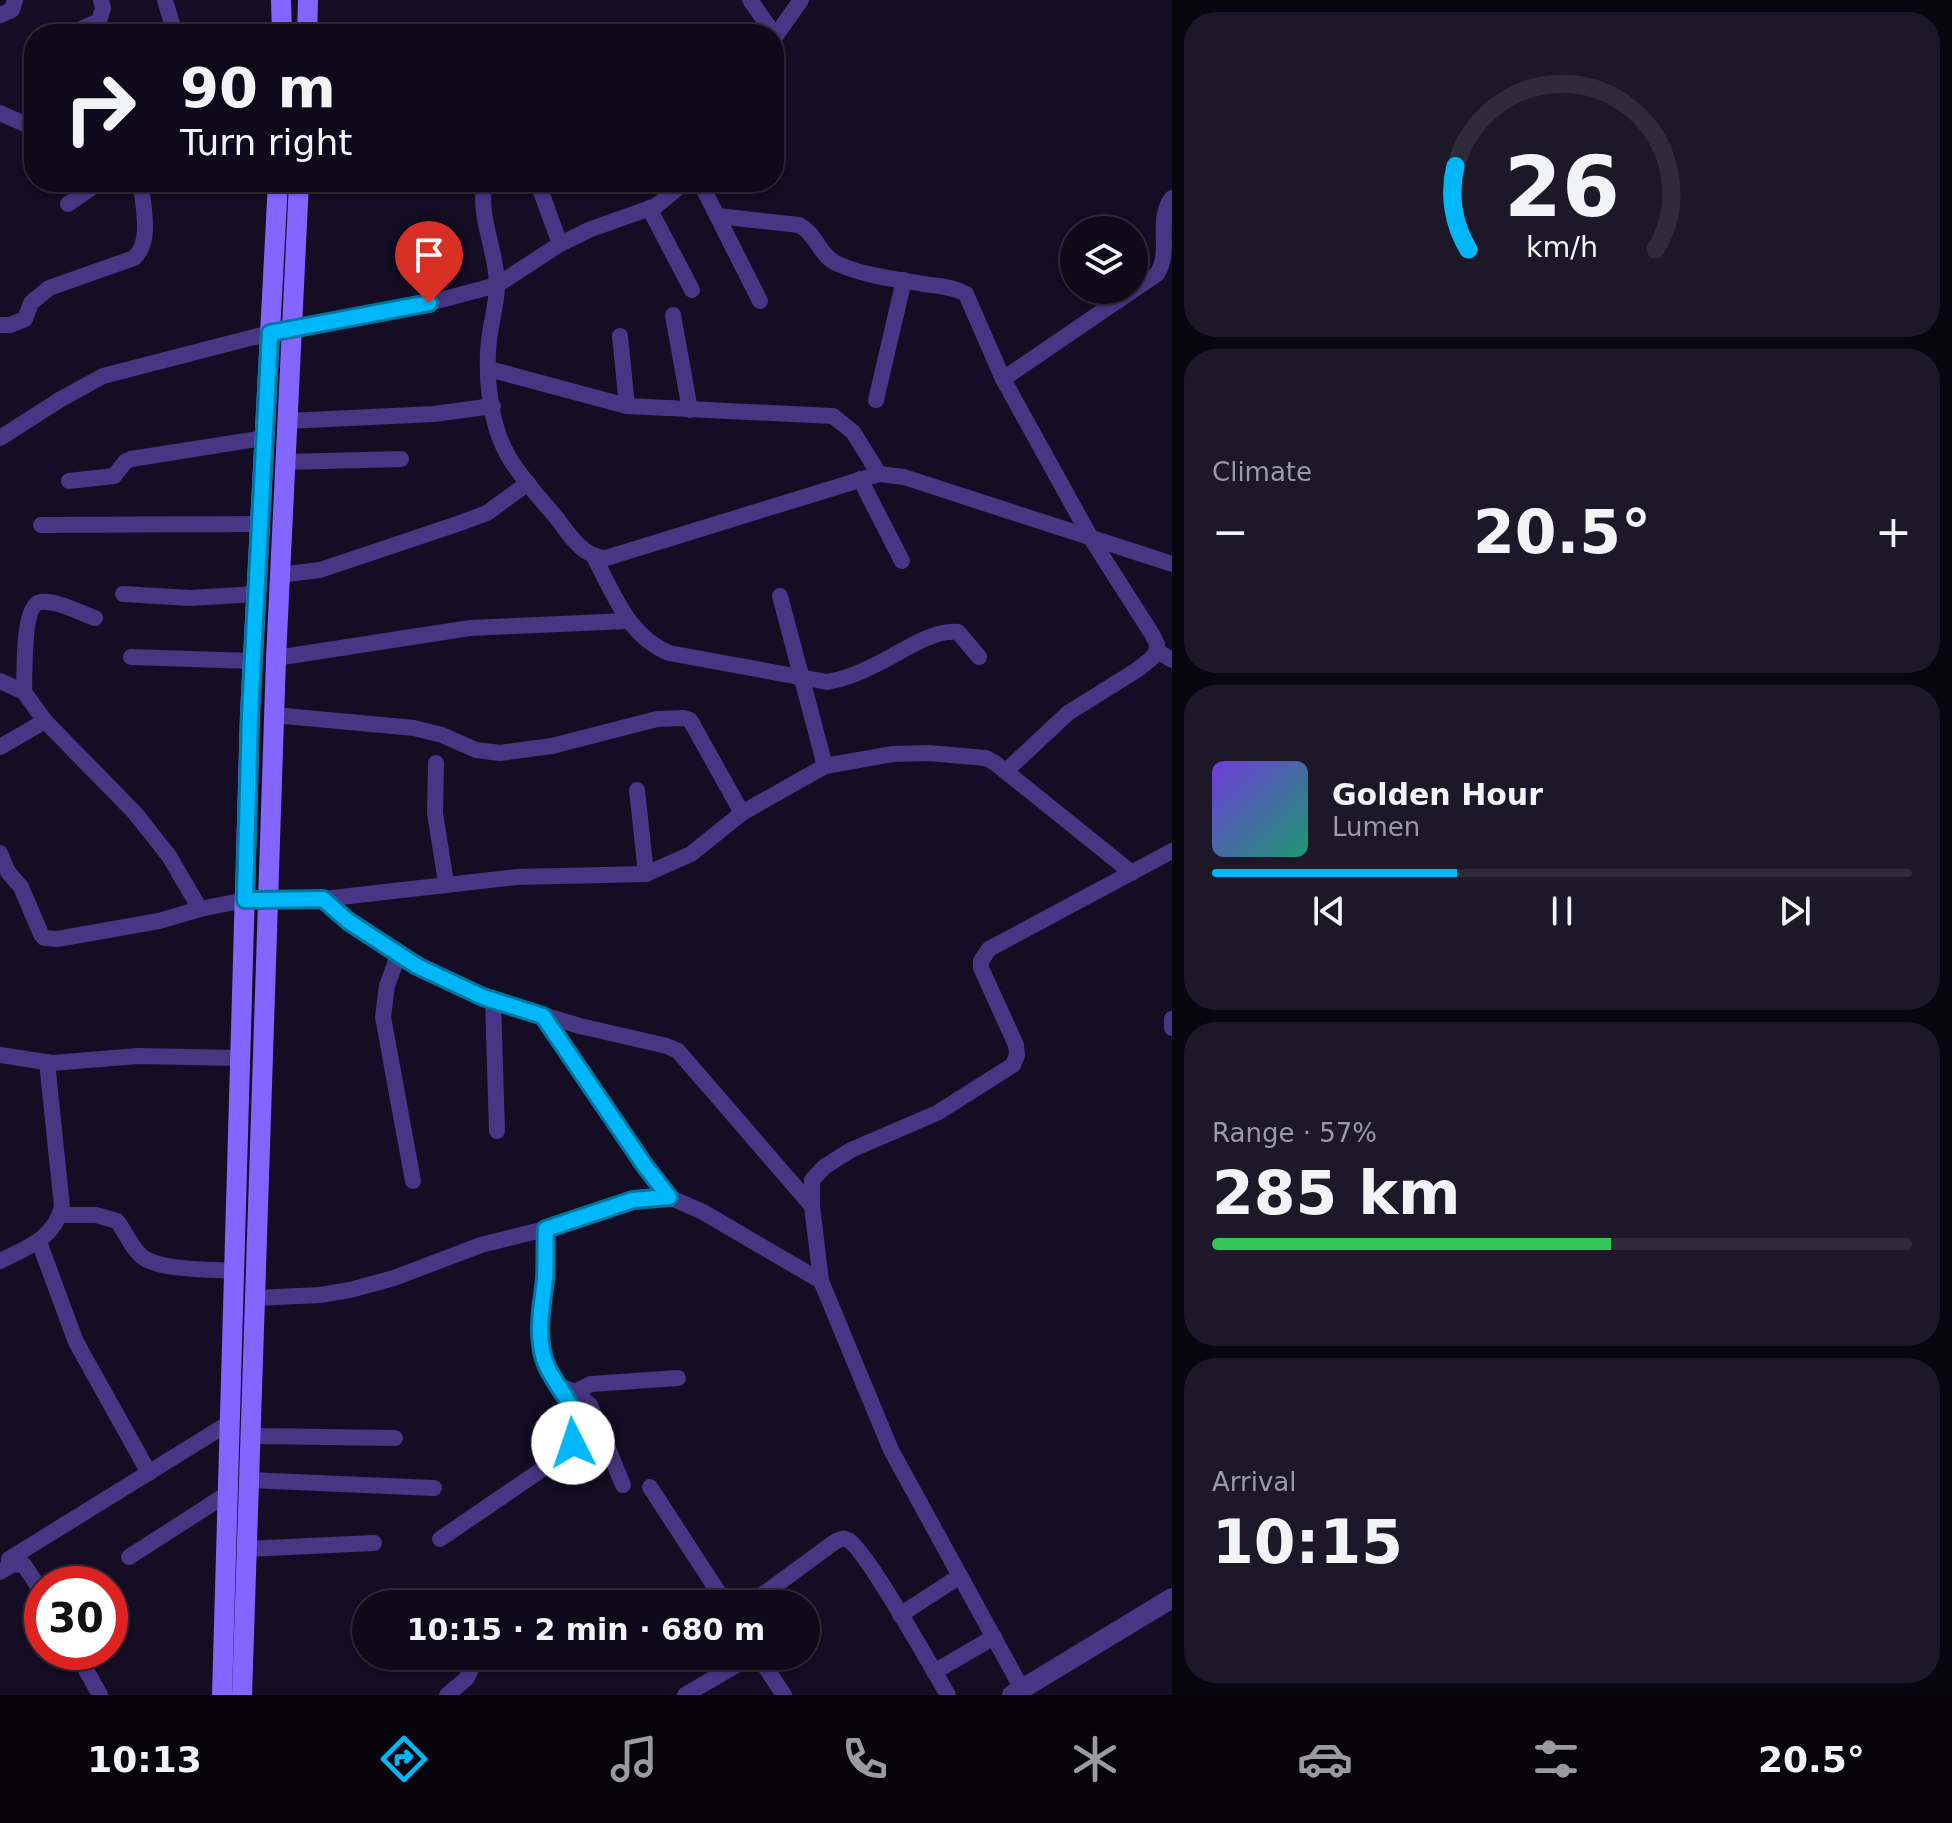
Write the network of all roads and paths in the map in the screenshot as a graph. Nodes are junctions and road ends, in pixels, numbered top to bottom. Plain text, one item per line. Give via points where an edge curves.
1 (15, 0) edge
2 (101, 0) edge
3 (165, 0) edge
4 (281, 0) edge
5 (308, 0) edge
6 (750, 0) edge
7 (801, 0) edge
8 (0, 15) edge
9 (92, 24) edge
10 (172, 24) edge
11 (282, 24) edge
12 (307, 24) edge
13 (766, 24) edge
14 (783, 24) edge
15 (0, 113) edge
16 (24, 124) edge
17 (85, 192) edge
18 (142, 192) edge
19 (277, 192) edge
20 (298, 192) edge
21 (484, 192) edge
22 (541, 192) edge
23 (675, 192) edge
24 (705, 192) edge
25 (1172, 198) edge
26 (68, 204) dead end
27 (649, 208) junction
28 (717, 216) junction
29 (560, 244) junction
30 (904, 280) junction
31 (497, 285) junction
32 (692, 290) dead end
33 (760, 301) dead end
34 (673, 315) dead end
35 (0, 325) edge
36 (291, 330) junction
37 (270, 333) junction
38 (620, 336) dead end
39 (489, 369) junction
40 (1003, 379) junction
41 (876, 400) dead end
42 (493, 406) junction
43 (627, 406) junction
44 (690, 410) junction
45 (287, 421) junction
46 (0, 438) edge
47 (264, 438) junction
48 (401, 459) dead end
49 (285, 462) junction
50 (879, 474) junction
51 (860, 479) junction
52 (69, 481) dead end
53 (528, 483) junction
54 (260, 524) junction
55 (41, 525) dead end
56 (1092, 540) junction
57 (594, 557) junction
58 (902, 561) dead end
59 (1172, 564) edge
60 (279, 575) junction
61 (123, 594) dead end
62 (256, 594) junction
63 (780, 596) dead end
64 (95, 618) dead end
65 (628, 621) junction
66 (1157, 651) junction
67 (131, 657) dead end
68 (979, 657) dead end
69 (276, 658) junction
70 (1172, 660) edge
71 (253, 661) junction
72 (803, 678) junction
73 (0, 681) edge
74 (24, 692) junction
75 (274, 715) junction
76 (45, 721) junction
77 (0, 747) edge
78 (436, 763) dead end
79 (825, 766) junction
80 (1006, 771) junction
81 (637, 790) dead end
82 (742, 813) junction
83 (1172, 851) edge
84 (0, 853) edge
85 (1132, 873) junction
86 (646, 874) junction
87 (446, 883) junction
88 (267, 899) junction
89 (323, 899) junction
90 (245, 900) junction
91 (200, 909) junction
92 (399, 953) junction
93 (493, 1001) junction
94 (543, 1016) junction
95 (1172, 1019) edge
96 (1172, 1028) edge
97 (0, 1055) edge
98 (240, 1058) junction
99 (47, 1062) junction
100 (497, 1131) dead end
101 (413, 1181) dead end
102 (669, 1197) junction
103 (812, 1206) junction
104 (60, 1215) junction
105 (546, 1229) junction
106 (39, 1242) junction
107 (0, 1261) edge
108 (234, 1271) junction
109 (821, 1281) junction
110 (256, 1298) junction
111 (678, 1378) dead end
112 (568, 1389) junction
113 (229, 1423) junction
114 (250, 1436) junction
115 (395, 1438) dead end
116 (149, 1473) junction
117 (248, 1480) junction
118 (623, 1485) dead end
119 (650, 1487) dead end
120 (434, 1488) dead end
121 (227, 1494) junction
122 (440, 1539) dead end
123 (374, 1543) dead end
124 (246, 1549) junction
125 (129, 1557) dead end
126 (6, 1560) edge
127 (960, 1576) junction
128 (717, 1590) edge
129 (770, 1590) edge
130 (1172, 1598) edge
131 (900, 1615) junction
132 (994, 1637) junction
133 (86, 1670) edge
134 (471, 1670) edge
135 (728, 1670) edge
136 (767, 1670) edge
137 (934, 1672) junction
138 (1017, 1692) edge
139 (100, 1695) edge
140 (222, 1695) edge
141 (242, 1695) edge
142 (447, 1695) edge
143 (685, 1695) edge
144 (784, 1695) edge
145 (948, 1695) edge

1 - 8 street via 12,10
2 - 9 street via 99,21
3 - 10 street
4 - 11 main road
5 - 12 main road
6 - 13 street
7 - 14 street
15 - 16 street
17 - 26 street
18 - 35 street via 144,235 134,258 49,288 31,303 25,319
19 - 37 main road
20 - 36 main road
21 - 31 street
22 - 29 street
23 - 27 street
24 - 28 street
25 - 40 street via 1165,211 1162,267 1157,274
27 - 29 street
27 - 32 street
28 - 30 street via 799,225 809,230 831,261
28 - 33 street
29 - 31 street
30 - 40 street via 966,294
30 - 41 street
31 - 36 street
31 - 39 street
34 - 44 street
36 - 37 street
36 - 45 main road
37 - 46 street via 103,376
37 - 47 main road
38 - 43 street
39 - 42 street
39 - 43 street
40 - 56 street
42 - 45 street
42 - 53 street via 509,457
43 - 44 street
44 - 50 street via 833,416 853,432
45 - 49 main road
47 - 52 street via 131,459 114,476
47 - 54 main road
48 - 49 street
49 - 60 main road
50 - 51 street
50 - 56 street via 904,477
51 - 57 street via 606,558
51 - 58 street
53 - 57 street
53 - 60 street via 487,513 460,523 320,570
54 - 55 street
54 - 62 main road
56 - 59 street
56 - 66 street via 1152,634
57 - 65 street
60 - 69 main road
61 - 62 street
62 - 71 main road
63 - 72 street
64 - 74 street via 49,602 33,606
65 - 69 street via 470,628
65 - 72 street via 655,648 669,653
66 - 70 street
66 - 80 street via 1137,670 1068,713
67 - 71 street
68 - 72 street via 958,632 950,631 842,679
69 - 75 main road
71 - 90 main road
72 - 79 street
73 - 74 street
74 - 76 street
75 - 82 street via 414,728 500,753 552,746 657,719 684,718 690,720
75 - 88 main road
76 - 77 street
76 - 91 street via 144,824
78 - 87 street via 435,813
79 - 80 street via 928,753 986,758
79 - 82 street
80 - 85 street
81 - 86 street
82 - 86 street via 691,854
83 - 85 street
84 - 91 street via 44,938 108,931
85 - 103 street via 989,949 981,968 1016,1045 1013,1065 937,1113 824,1167 812,1180
86 - 87 street
87 - 89 street
88 - 89 street
88 - 90 street
88 - 110 main road
89 - 92 street
90 - 91 street
90 - 98 main road
92 - 93 street
92 - 101 street via 383,1017
93 - 94 street
93 - 100 street
94 - 102 street
94 - 103 street via 678,1051
95 - 96 street
97 - 99 street
98 - 99 street via 138,1056
98 - 108 main road
99 - 104 street
102 - 105 street via 633,1200
102 - 109 street
103 - 109 street
104 - 106 street
104 - 108 street via 117,1221 137,1251 152,1261
105 - 110 street via 481,1245 350,1290
105 - 112 street via 541,1344 549,1371
106 - 107 street
106 - 116 street via 76,1342
108 - 113 main road
109 - 127 street via 891,1450
110 - 114 main road
111 - 112 street
112 - 118 street via 595,1412
112 - 122 street via 576,1418 566,1453
113 - 116 street
113 - 121 main road
114 - 115 street
114 - 117 main road
116 - 126 street
117 - 120 street
117 - 124 main road
119 - 128 street
121 - 125 street
121 - 140 main road
123 - 124 street
124 - 141 main road
127 - 131 street
127 - 132 street
129 - 131 street via 843,1539 850,1540
130 - 138 street
131 - 137 street
132 - 137 street
132 - 138 street
133 - 139 street
134 - 142 street
135 - 143 street
136 - 144 street
137 - 145 street

